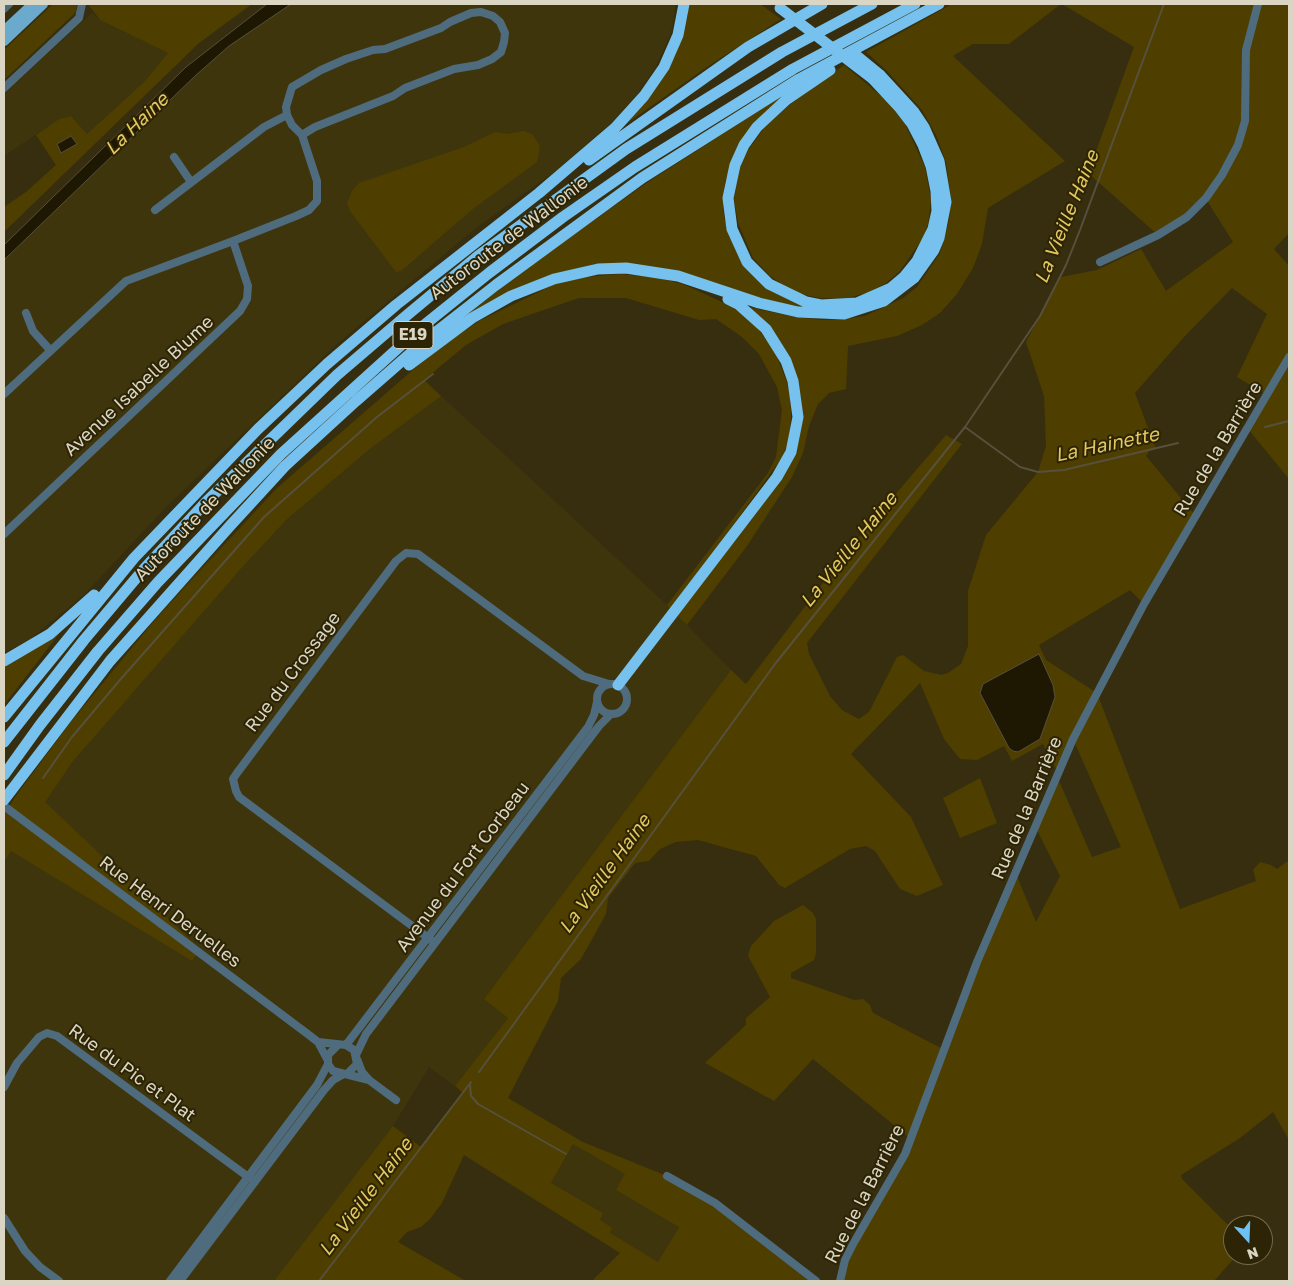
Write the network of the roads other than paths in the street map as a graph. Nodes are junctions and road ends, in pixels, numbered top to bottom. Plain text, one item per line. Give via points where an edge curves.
1 (9, 4) edge
2 (39, 4) edge
3 (82, 4) edge
4 (684, 4) edge
5 (822, 4) edge
6 (872, 4) edge
7 (915, 4) edge
8 (938, 4) edge
9 (1258, 4) edge
10 (781, 5) edge
11 (4, 9) edge
12 (904, 22) junction
13 (4, 31) edge
14 (4, 41) edge
15 (877, 77) junction
16 (4, 88) edge
17 (287, 116) junction
18 (302, 135) junction
19 (174, 157) dead end
20 (192, 182) junction
21 (539, 193) junction
22 (155, 210) dead end
23 (232, 241) junction
24 (1100, 262) dead end
25 (698, 282) junction
26 (26, 313) dead end
27 (50, 350) junction
28 (1289, 358) edge
29 (4, 394) edge
30 (268, 487) junction
31 (4, 534) edge
32 (134, 558) junction
33 (4, 660) edge
34 (586, 678) junction
35 (613, 684) junction
36 (597, 700) junction
37 (612, 714) junction
38 (4, 717) edge
39 (4, 742) edge
40 (4, 775) edge
41 (4, 800) edge
42 (4, 806) edge
43 (431, 940) junction
44 (318, 1042) junction
45 (346, 1045) junction
46 (337, 1046) junction
47 (357, 1057) junction
48 (328, 1061) junction
49 (344, 1074) junction
50 (369, 1080) junction
51 (4, 1087) edge
52 (396, 1100) dead end
53 (667, 1176) dead end
54 (251, 1180) junction
55 (4, 1218) edge
56 (59, 1281) edge
57 (170, 1281) edge
58 (180, 1281) edge
59 (816, 1281) edge
60 (840, 1281) edge

1 - 11 street
2 - 13 main road
2 - 14 main road
3 - 16 street via 79,18
4 - 21 highway via 674,47 644,96 615,128
5 - 21 highway via 748,47
6 - 39 highway, Autoroute de Wallonie / E19 via 782,52 626,149 478,256 406,316 330,382 206,502 143,570
7 - 40 highway, Autoroute de Wallonie / E19 via 794,69 635,167 526,245 418,330 281,454 158,582 81,673
8 - 12 highway
9 - 24 street via 1246,50 1245,121 1238,145 1222,175 1188,217
10 - 15 highway, bridge
12 - 15 highway via 770,113 744,145 735,165 730,181 729,215 742,254 769,284 806,302 857,303 891,288 917,261 933,229 937,211 936,191 926,152 912,124
12 - 30 highway via 799,79 721,127 572,228 427,340 285,466
15 - 25 highway via 914,112 924,127 944,180 946,202 939,238 914,278 884,301 844,314 798,312
17 - 18 street
17 - 18 street via 286,107 292,88 321,70 441,28 471,13 481,12 500,22 505,33 504,42 501,52 492,59 454,69 405,88
17 - 20 street via 264,128
18 - 23 street via 317,181 317,201 309,210
19 - 20 street
20 - 22 street
21 - 32 highway via 468,247 327,364 195,492
23 - 27 street via 129,278
23 - 31 street, Avenue Isabelle Blume via 248,286 247,299 240,311
25 - 30 highway via 656,271 598,269 554,279 518,293 472,318 423,354
25 - 35 highway via 709,291 738,304 778,344 793,381 798,418 795,437 791,452 777,477
26 - 27 street via 33,331
27 - 29 street
28 - 60 street, Rue de la Barrière via 1187,530 1072,738 977,962 904,1154 853,1244
30 - 41 highway via 168,593 110,661
32 - 33 highway via 60,626
32 - 38 highway
34 - 35 street
34 - 36 street
34 - 43 street, Rue du Crossage via 418,554 406,553 390,569 237,772 233,779 239,797
35 - 36 street via 601,688
35 - 37 street via 625,691 627,704 621,712
36 - 37 street via 602,711
36 - 43 street, Avenue du Fort Corbeau via 588,727
37 - 43 street, Avenue du Fort Corbeau via 599,726
42 - 44 street, Rue Henri Deruelles
43 - 45 street, Avenue du Fort Corbeau
43 - 47 street, Avenue du Fort Corbeau via 366,1034
44 - 46 street, Rue Henri Deruelles
44 - 48 street, Rue Henri Deruelles
45 - 46 street
45 - 47 street
46 - 48 street via 330,1051
47 - 49 street via 354,1068
47 - 50 street via 362,1072
48 - 49 street via 333,1071
48 - 54 street via 317,1086
49 - 50 street
49 - 54 street via 324,1090
50 - 52 street
51 - 54 street, Rue du Pic et Plat via 17,1063 39,1037 47,1033 57,1036
53 - 59 street via 715,1203
54 - 57 street
54 - 58 street
55 - 56 street via 25,1251

